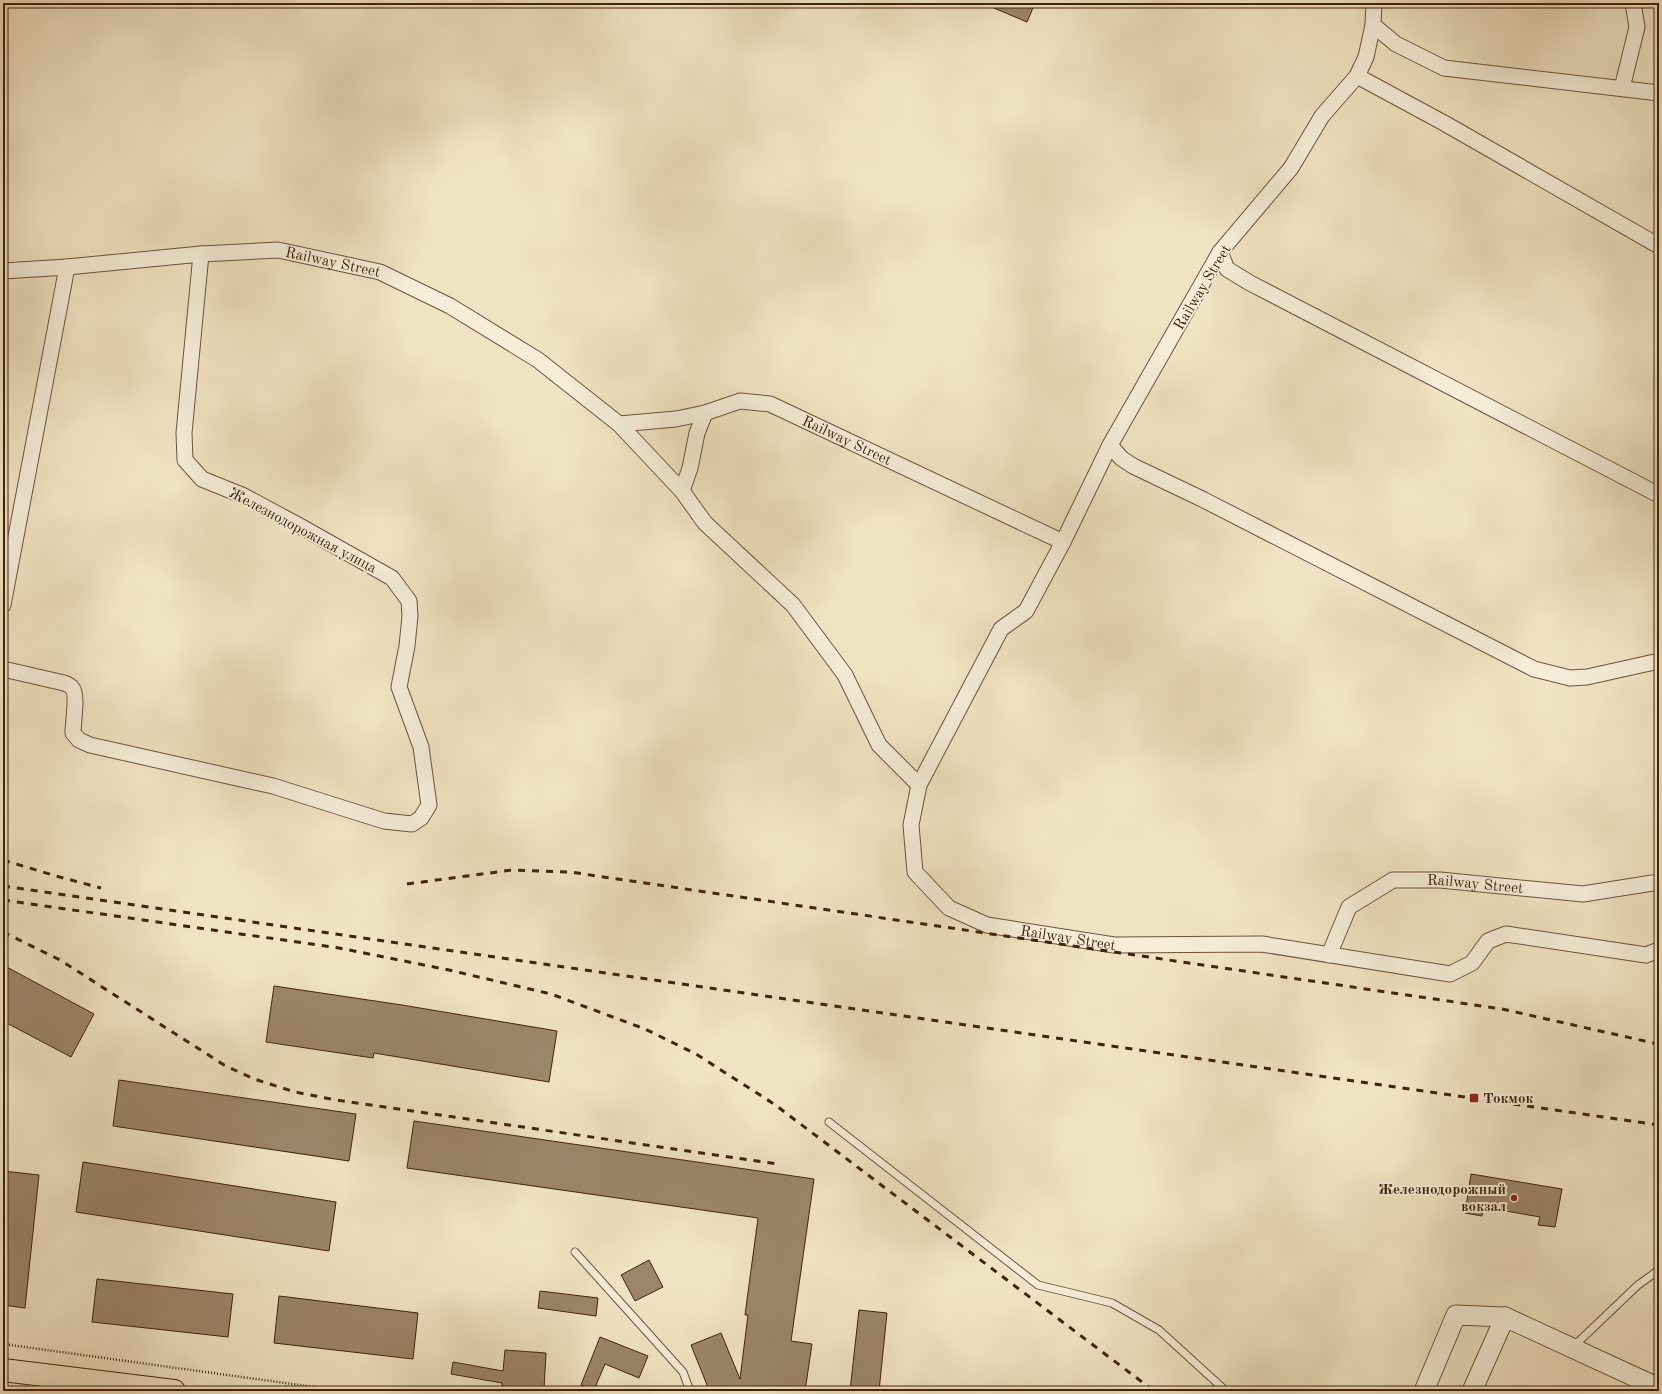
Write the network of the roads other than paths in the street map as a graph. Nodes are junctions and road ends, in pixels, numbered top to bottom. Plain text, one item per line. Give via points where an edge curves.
1 (1374, 3) edge
2 (1634, 3) edge
3 (1374, 25) junction
4 (1357, 76) junction
5 (1622, 88) junction
6 (1659, 93) edge
7 (1659, 246) edge
8 (1220, 252) junction
9 (201, 254) junction
10 (67, 267) junction
11 (3, 271) edge
12 (705, 413) junction
13 (619, 424) junction
14 (1110, 445) junction
15 (682, 491) junction
16 (1659, 495) edge
17 (1063, 542) junction
18 (3, 605) edge
19 (1659, 662) edge
20 (3, 669) edge
21 (919, 785) junction
22 (1659, 882) edge
23 (1659, 950) edge
24 (1329, 955) junction
25 (830, 1122) dead end
26 (575, 1252) dead end
27 (1659, 1270) edge
28 (1505, 1317) junction
29 (1572, 1348) junction
30 (3, 1370) edge
31 (1659, 1388) edge
32 (174, 1391) edge
33 (690, 1391) edge
34 (1226, 1391) edge
35 (1424, 1391) edge
36 (1472, 1391) edge

1 - 3 street, Railway Street
2 - 5 street via 1637,26
3 - 4 street, Railway Street via 1366,56
3 - 5 street via 1396,44 1444,68
4 - 7 street
4 - 8 street, Railway Street via 1322,116 1291,168
5 - 6 street
8 - 14 street, Railway Street
8 - 16 street via 1227,268 1250,283
9 - 10 street, Railway Street
9 - 13 street, Railway Street via 278,250 380,272 450,306 538,360
9 - 20 street, Железнодорожная улица via 184,434 185,460 202,479 258,503 392,578 409,601 407,646 399,687 421,747 429,805 421,818 412,824 384,821 273,786 90,745 79,740 73,733 75,692 72,687
10 - 11 street, Railway Street
10 - 18 street
12 - 13 street, Railway Street via 676,419
12 - 15 street via 697,433
12 - 17 street, Railway Street via 740,402 770,404
13 - 15 street, Railway Street
14 - 17 street, Railway Street
14 - 19 street via 1121,458 1139,470 1202,499 1534,669 1570,678 1587,677
15 - 21 street, Railway Street via 705,523 793,605 846,675 879,744
17 - 21 street, Railway Street via 1026,611 1001,629
21 - 24 street, Railway Street via 911,825 915,872 949,908 987,925 1114,945 1262,944
22 - 24 street, Railway Street via 1583,894 1440,880 1393,880 1349,907
23 - 24 street, Railway Street via 1646,956 1506,934 1488,941 1472,963 1450,974
25 - 34 lane via 1038,1285 1112,1303 1132,1314 1159,1330
26 - 33 lane via 683,1372
27 - 29 lane via 1638,1285
28 - 29 street
28 - 35 street via 1456,1315
28 - 36 street
29 - 31 street
30 - 32 main road

